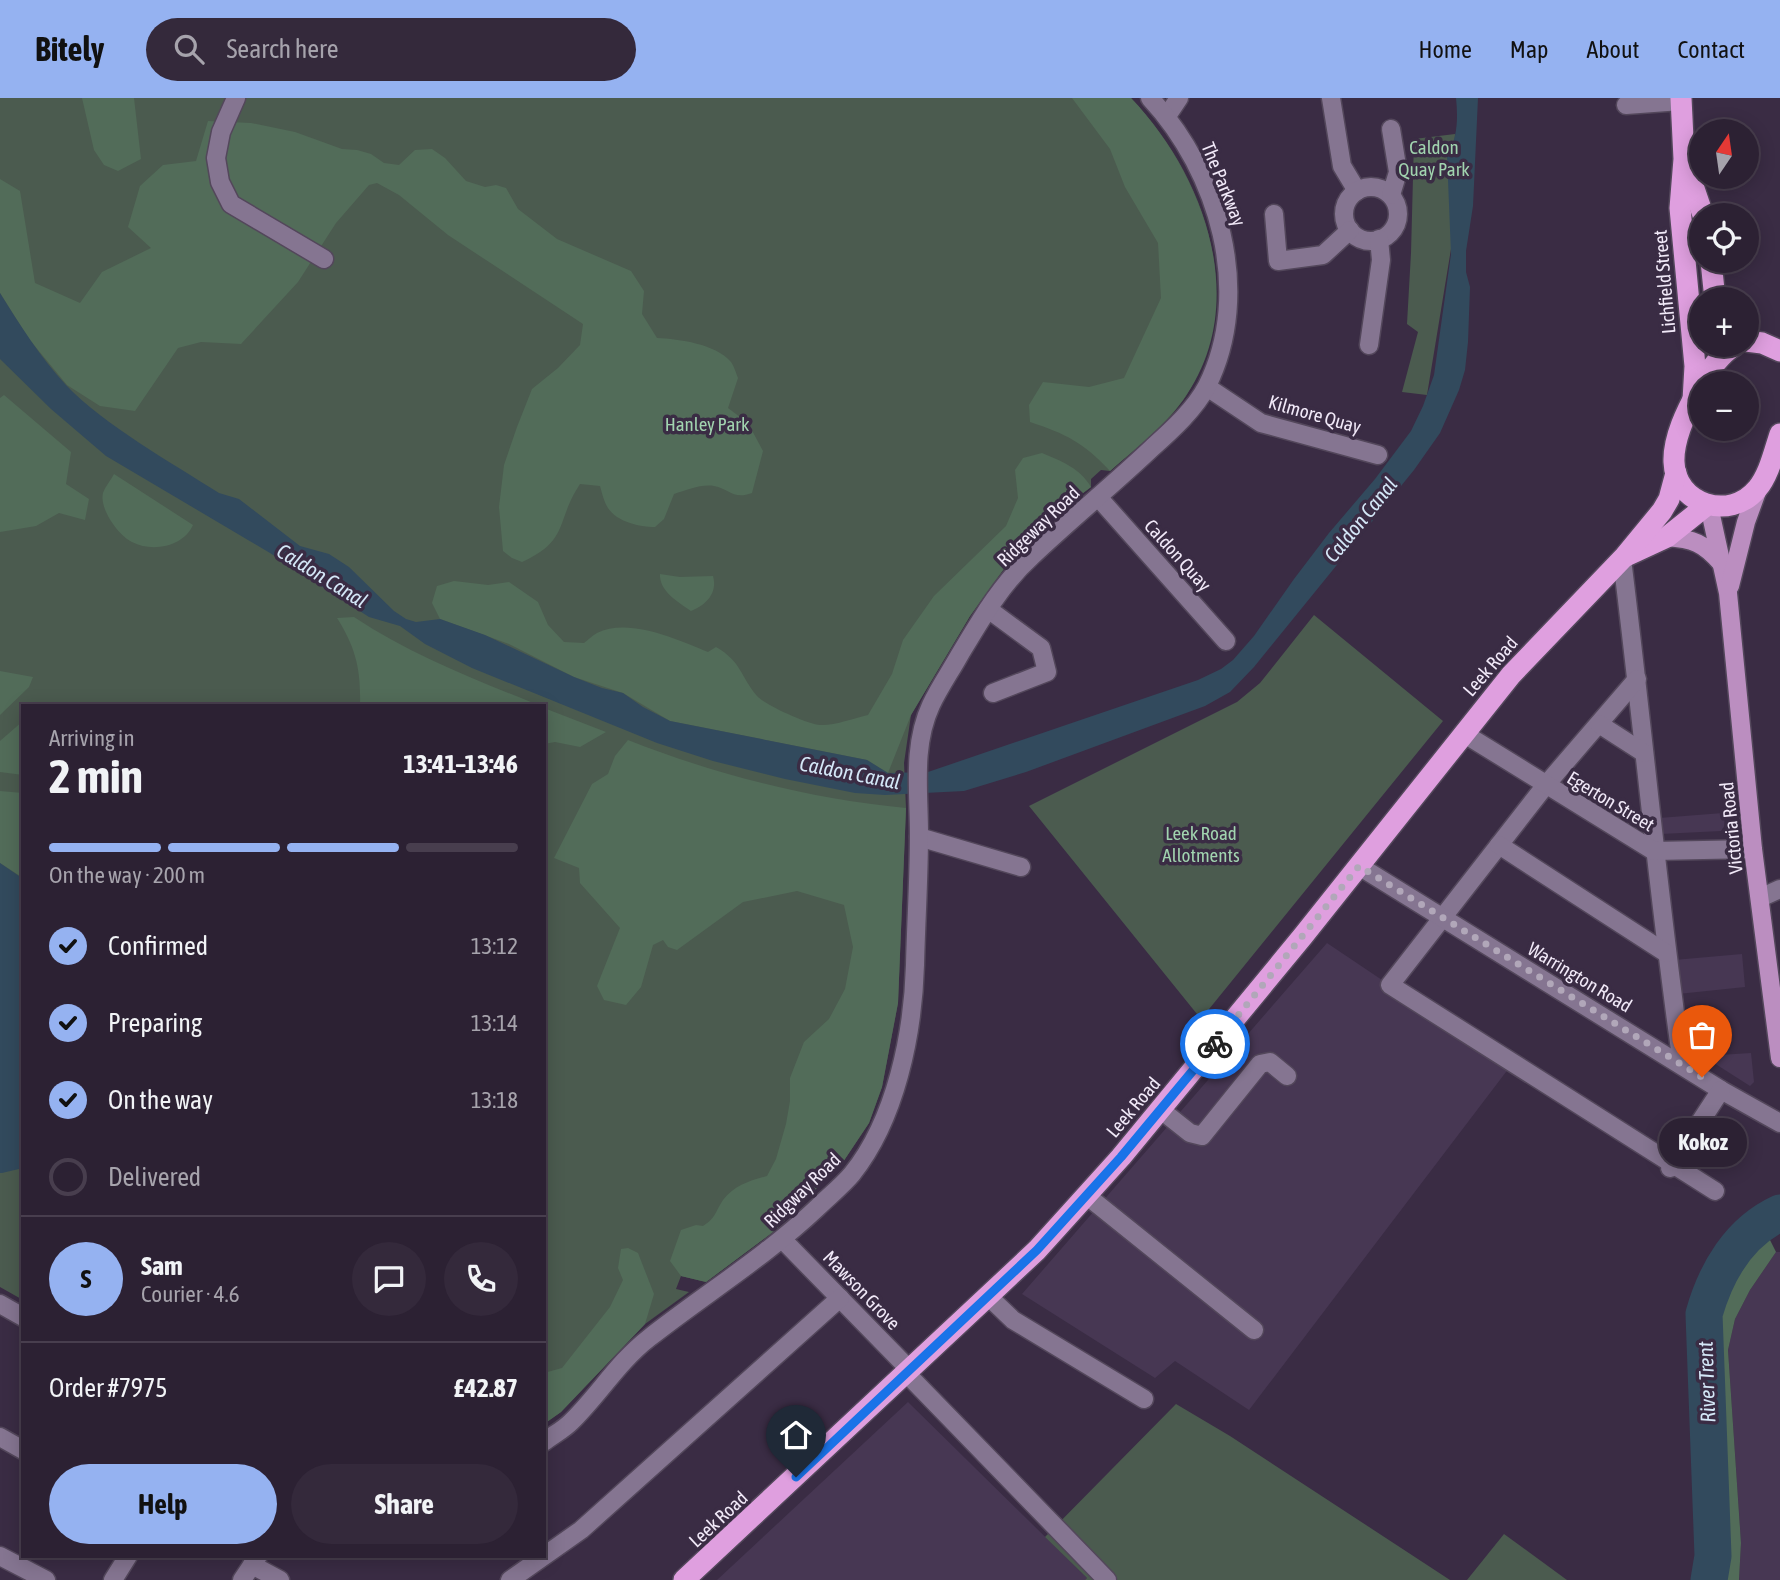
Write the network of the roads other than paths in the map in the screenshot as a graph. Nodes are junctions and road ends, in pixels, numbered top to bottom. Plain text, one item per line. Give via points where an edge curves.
1 (236, 98) edge
2 (1150, 98) edge
3 (1179, 98) edge
4 (1331, 98) edge
5 (1681, 99) edge
6 (1626, 105) dead end
7 (1167, 117) junction
8 (1391, 129) dead end
9 (1684, 159) junction
10 (1357, 191) junction
11 (1391, 195) junction
12 (1699, 203) edge
13 (1274, 214) dead end
14 (1350, 230) junction
15 (1379, 239) junction
16 (324, 259) dead end
17 (1224, 338) joint
18 (1369, 345) dead end
19 (1696, 371) edge
20 (1207, 387) junction
21 (1689, 413) edge
22 (1780, 434) edge
23 (1378, 454) dead end
24 (1675, 473) junction
25 (1758, 489) junction
26 (1098, 497) junction
27 (1708, 505) junction
28 (1667, 537) junction
29 (1623, 557) junction
30 (1721, 563) junction
31 (1728, 593) junction
32 (988, 609) junction
33 (1226, 641) dead end
34 (1637, 680) junction
35 (993, 693) dead end
36 (1599, 724) junction
37 (1463, 733) junction
38 (1644, 753) junction
39 (917, 767) joint
40 (1545, 786) junction
41 (919, 833) junction
42 (1499, 845) junction
43 (1753, 849) junction
44 (1654, 851) junction
45 (1359, 866) junction
46 (1021, 867) dead end
47 (1780, 889) edge
48 (1760, 898) junction
49 (1441, 917) junction
50 (1666, 953) junction
51 (1780, 1058) edge
52 (1682, 1064) junction
53 (1287, 1076) dead end
54 (1721, 1090) junction
55 (1161, 1110) junction
56 (1780, 1123) edge
57 (1671, 1165) junction
58 (1715, 1191) dead end
59 (1086, 1195) junction
60 (783, 1240) junction
61 (988, 1296) junction
62 (840, 1298) junction
63 (0, 1304) edge
64 (21, 1316) edge
65 (1254, 1330) dead end
66 (910, 1370) junction
67 (1144, 1399) dead end
68 (0, 1437) edge
69 (546, 1441) edge
70 (21, 1449) edge
71 (546, 1555) edge
72 (0, 1556) edge
73 (127, 1558) edge
74 (541, 1558) edge
75 (255, 1560) edge
76 (46, 1580) edge
77 (113, 1580) edge
78 (242, 1580) edge
79 (280, 1580) edge
80 (510, 1580) edge
81 (684, 1580) edge
82 (1107, 1580) edge

1 - 16 street via 216,158 220,182 231,204
2 - 7 street, The Parkway
3 - 7 street
4 - 10 street via 1342,166
5 - 6 street
5 - 9 highway, Lichfield Street
7 - 17 street, The Parkway via 1196,166 1225,245 1228,314
8 - 11 street via 1398,172
9 - 12 highway, Lichfield Street
9 - 19 highway, Lichfield Street via 1679,208
10 - 11 street via 1375,187
10 - 14 street via 1344,213
11 - 15 street via 1397,220 1394,229
13 - 14 street via 1278,261 1322,255
14 - 15 street via 1363,239
15 - 18 street via 1381,260
17 - 20 street, Ridgeway Road
20 - 23 street, Kilmore Quay via 1261,423
20 - 26 street, Ridgeway Road via 1173,429
21 - 24 highway, Leek Road via 1674,454
22 - 25 highway
24 - 27 highway via 1686,490
24 - 29 highway, Leek Road via 1662,511
25 - 27 highway via 1726,508
25 - 31 main road, Victoria Road
26 - 32 street, Ridgeway Road via 1027,561
26 - 33 street, Caldon Quay
27 - 28 highway, Leek Road
27 - 30 main road, Victoria Road
28 - 29 highway, Leek Road
28 - 30 main road via 1699,543
29 - 34 street
29 - 37 highway, Leek Road
30 - 31 main road, Victoria Road
31 - 43 main road, Victoria Road
32 - 35 street via 1041,648 1046,672
32 - 39 street, Ridgeway Road via 933,700 923,723
34 - 36 street
34 - 38 street
36 - 38 street
36 - 40 street
37 - 40 street, Egerton Street
37 - 45 highway, Leek Road
38 - 44 street
39 - 41 street, Ridgway Road
40 - 42 street
40 - 44 street, Egerton Street
41 - 46 street
41 - 60 street, Ridgway Road via 913,1005 884,1120 850,1176
42 - 49 street
42 - 50 street
43 - 44 street, Egerton Street
43 - 48 main road, Victoria Road
44 - 50 street
45 - 49 street, Warrington Road
45 - 55 highway, Leek Road
47 - 48 street
48 - 51 main road, Victoria Road
49 - 52 street, Warrington Road
49 - 57 street via 1390,985
50 - 52 street
52 - 54 street, Warrington Road
53 - 55 street via 1270,1062 1260,1064 1202,1136 1190,1133
54 - 56 street, Warrington Road
54 - 57 street
55 - 59 highway, Leek Road
57 - 58 street
59 - 61 highway, Leek Road
59 - 65 street
60 - 62 street, Mawson Grove
60 - 69 street, Ridgway Road via 645,1342 569,1424
61 - 66 highway, Leek Road
61 - 67 street via 1013,1320
62 - 66 street, Mawson Grove
62 - 71 street via 581,1530
63 - 64 street
66 - 81 highway, Leek Road
66 - 82 street, Mawson Grove via 910,1377
68 - 70 street
72 - 76 street
73 - 77 street
74 - 80 street
75 - 78 street
75 - 79 street

